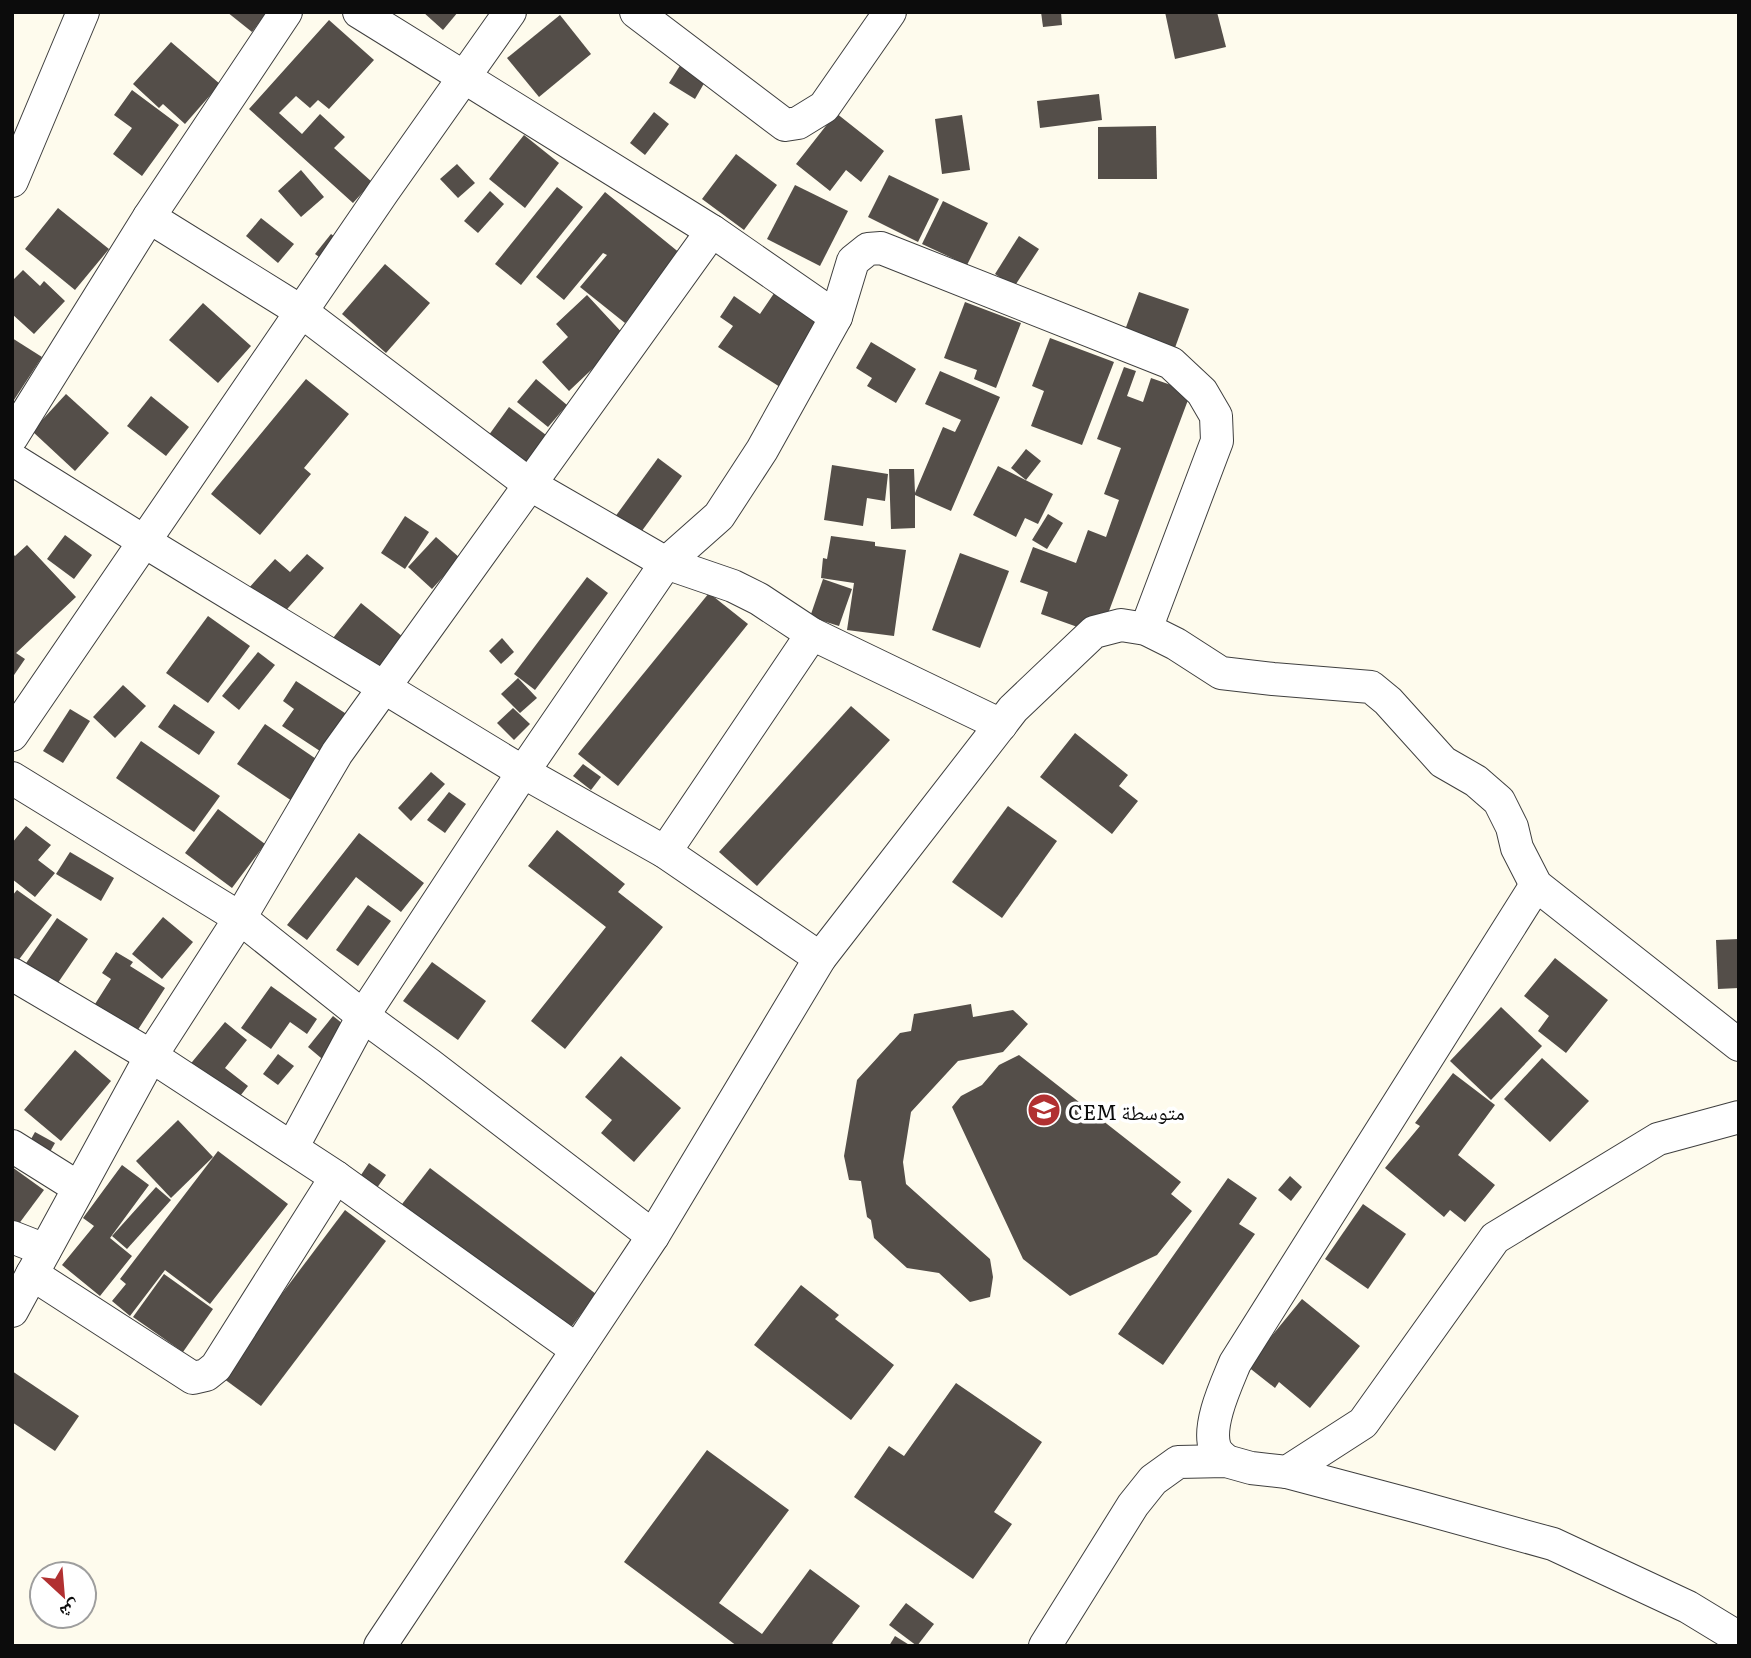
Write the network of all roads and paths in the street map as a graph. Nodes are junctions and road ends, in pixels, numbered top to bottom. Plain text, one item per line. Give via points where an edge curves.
1 (83, 12) edge
2 (286, 12) edge
3 (359, 12) edge
4 (510, 12) edge
5 (636, 12) edge
6 (890, 12) edge
7 (463, 78) junction
8 (12, 181) edge
9 (149, 217) junction
10 (712, 231) junction
11 (302, 312) junction
12 (836, 317) junction
13 (12, 437) edge
14 (12, 458) edge
15 (529, 484) junction
16 (145, 542) junction
17 (666, 563) junction
18 (1146, 629) junction
19 (812, 634) junction
20 (384, 687) junction
21 (1001, 725) junction
22 (12, 734) edge
23 (523, 772) junction
24 (12, 778) edge
25 (665, 852) junction
26 (1536, 885) junction
27 (240, 918) junction
28 (820, 958) junction
29 (12, 974) edge
30 (363, 1016) junction
31 (1739, 1045) edge
32 (151, 1056) junction
33 (1739, 1117) edge
34 (12, 1146) edge
35 (292, 1148) junction
36 (336, 1177) junction
37 (79, 1188) junction
38 (653, 1236) junction
39 (12, 1237) edge
40 (39, 1262) junction
41 (12, 1311) edge
42 (577, 1350) junction
43 (1226, 1461) junction
44 (1287, 1472) junction
45 (1688, 1607) junction
46 (1739, 1616) edge
47 (1739, 1638) edge
48 (380, 1646) edge
49 (1045, 1646) edge

1 - 8 street
2 - 9 street
3 - 7 street
4 - 7 street
5 - 6 street via 785,125 824,107
7 - 10 street
7 - 11 street
9 - 11 street
9 - 13 street
10 - 12 street
10 - 15 street
11 - 15 street
11 - 16 street
12 - 17 street via 762,450 719,516
12 - 18 street via 853,261 868,248 881,248 1171,363 1202,392 1216,416 1217,441
14 - 16 street
15 - 17 street
15 - 20 street
16 - 20 street
16 - 22 street
17 - 19 street via 733,586
17 - 23 street
18 - 21 street via 1121,625 1094,632
18 - 26 street via 1221,673 1371,687 1443,762 1499,801
19 - 21 street
19 - 25 street
20 - 23 street
20 - 27 street via 337,752
21 - 28 street
23 - 25 street
23 - 30 street
24 - 27 street
25 - 28 street
26 - 31 street
26 - 43 street via 1236,1363 1220,1398 1213,1433 1215,1450
27 - 30 street
27 - 32 street
28 - 38 street
29 - 32 street
30 - 35 street
30 - 38 street
32 - 35 street
32 - 37 street
33 - 44 street via 1658,1139 1495,1238 1363,1423
34 - 37 street
35 - 36 street
36 - 40 street via 216,1367 206,1375 193,1378
36 - 42 street
37 - 40 street
38 - 42 street
39 - 40 street
40 - 41 street
42 - 48 street
43 - 44 street
43 - 49 street via 1178,1462 1153,1480
44 - 45 street via 1553,1544
45 - 46 street
45 - 47 street

